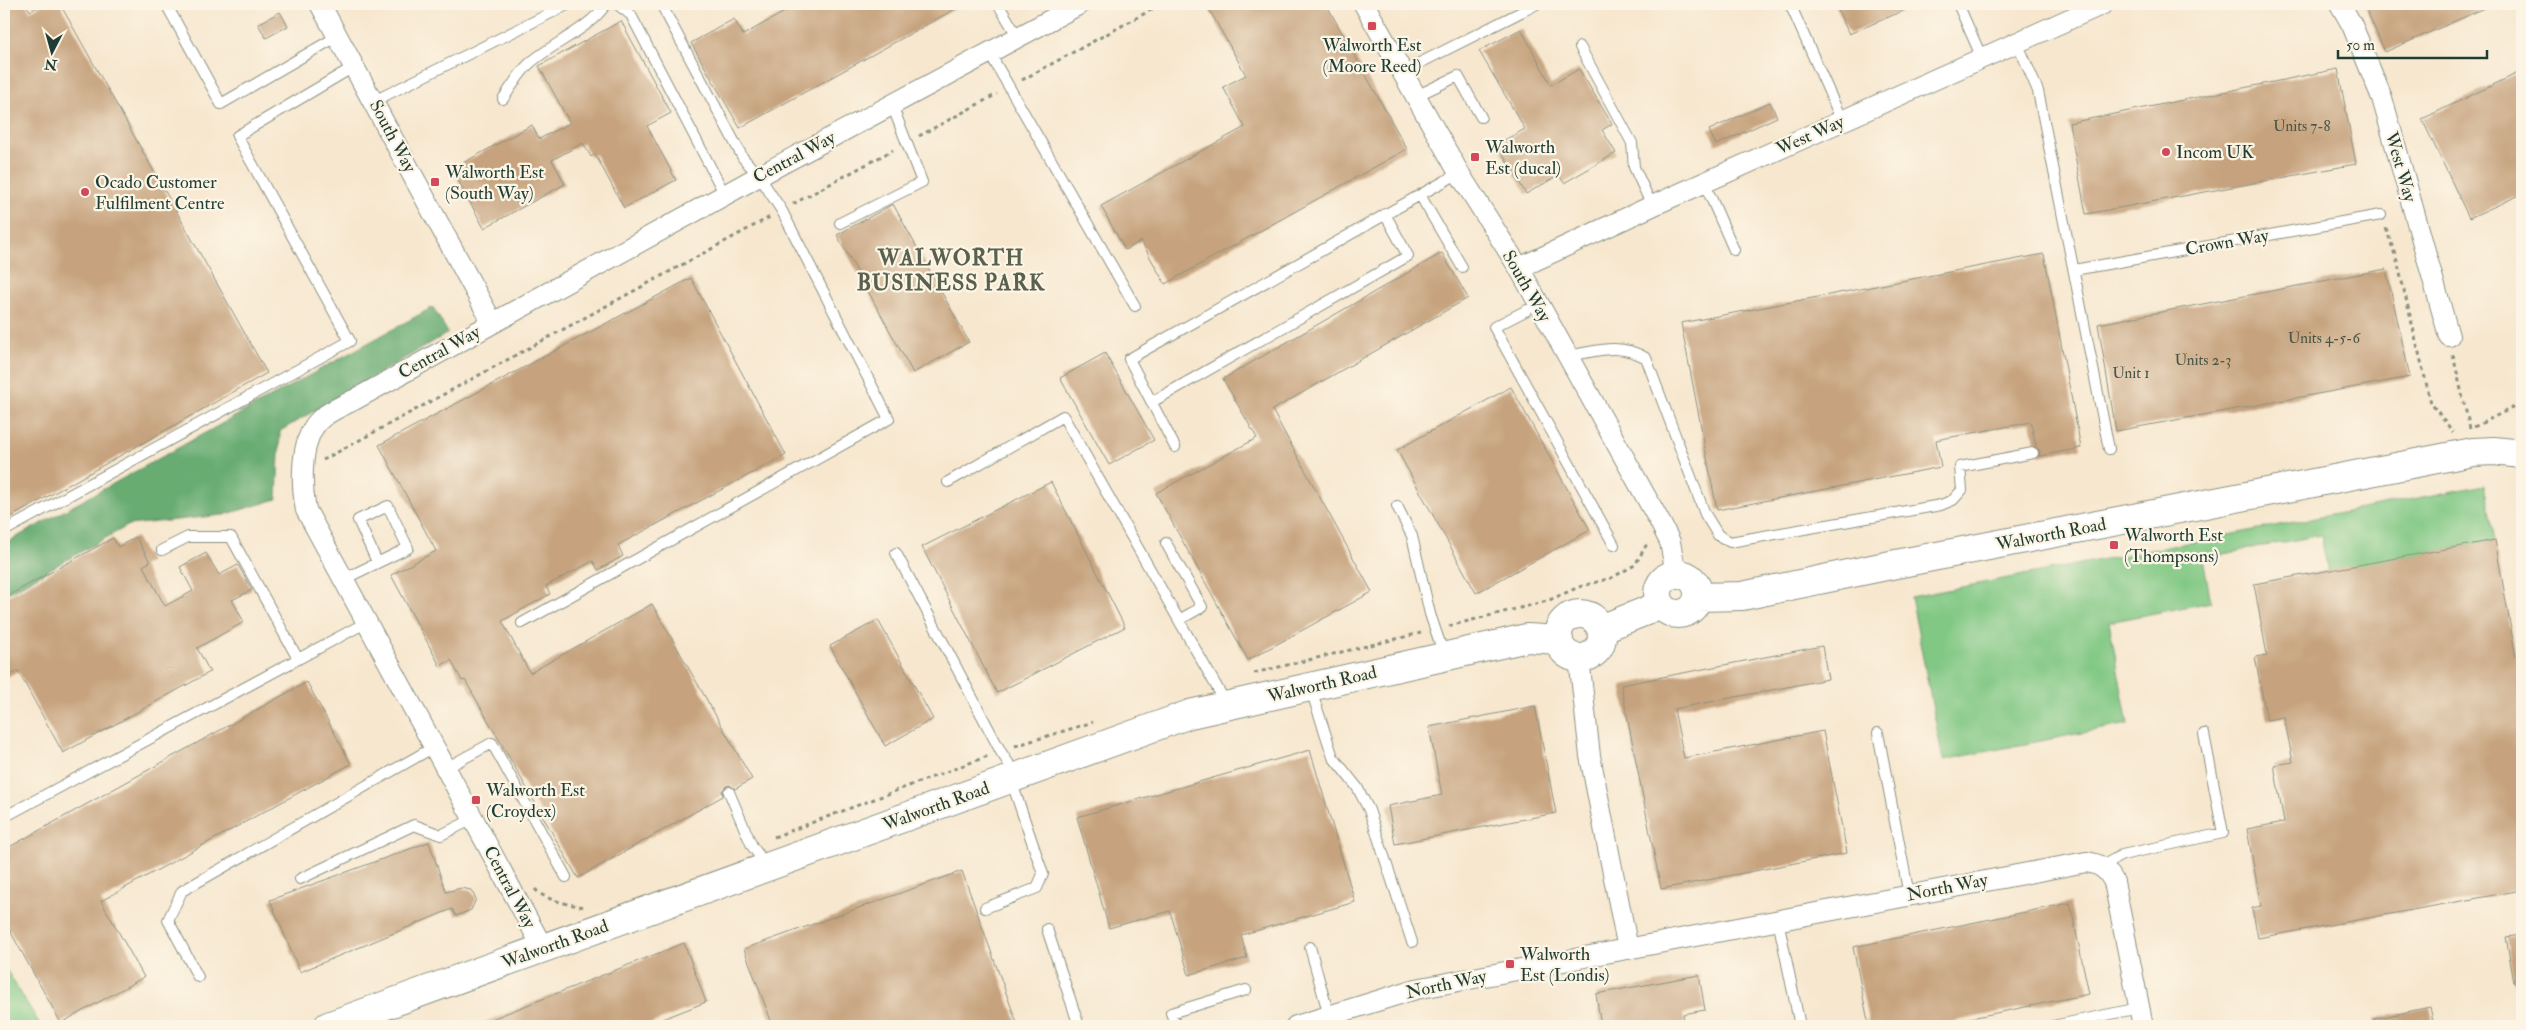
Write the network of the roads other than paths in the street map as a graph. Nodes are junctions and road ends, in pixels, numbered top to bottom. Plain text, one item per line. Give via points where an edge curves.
1 (166, 4) edge
2 (320, 4) edge
3 (569, 4) edge
4 (606, 4) edge
5 (617, 4) edge
6 (662, 4) edge
7 (998, 4) edge
8 (1080, 4) edge
9 (1364, 4) edge
10 (1537, 4) edge
11 (1790, 4) edge
12 (1958, 4) edge
13 (2103, 4) edge
14 (2340, 4) edge
15 (338, 36) junction
16 (1018, 37) junction
17 (2017, 42) junction
18 (1580, 46) dead end
19 (989, 52) junction
20 (1982, 58) junction
21 (355, 66) junction
22 (1402, 72) junction
23 (1416, 96) junction
24 (503, 99) dead end
25 (374, 100) junction
26 (892, 105) junction
27 (1481, 117) dead end
28 (1842, 121) junction
29 (1459, 173) junction
30 (759, 176) junction
31 (1704, 182) junction
32 (725, 194) junction
33 (1420, 195) junction
34 (1652, 206) junction
35 (1385, 214) junction
36 (2381, 215) road end
37 (840, 223) dead end
38 (1734, 250) dead end
39 (1462, 267) dead end
40 (1518, 268) junction
41 (2074, 270) junction
42 (1135, 306) dead end
43 (1526, 310) dead end
44 (492, 322) junction
45 (2449, 336) road end
46 (1568, 356) junction
47 (1152, 402) junction
48 (1175, 447) dead end
49 (2109, 449) dead end
50 (2033, 453) dead end
51 (2522, 455) edge
52 (948, 482) dead end
53 (1397, 506) dead end
54 (4, 531) edge
55 (1166, 543) dead end
56 (1614, 544) dead end
57 (162, 550) dead end
58 (896, 553) dead end
59 (377, 562) junction
60 (1676, 574) junction
61 (344, 580) junction
62 (1698, 596) junction
63 (1661, 605) junction
64 (1179, 620) junction
65 (367, 622) junction
66 (522, 623) dead end
67 (1602, 629) junction
68 (1558, 640) junction
69 (1444, 656) junction
70 (1579, 658) junction
71 (298, 659) junction
72 (1310, 687) junction
73 (1228, 706) junction
74 (1878, 733) dead end
75 (2204, 734) dead end
76 (434, 747) junction
77 (446, 768) junction
78 (1014, 778) junction
79 (729, 792) dead end
80 (4, 817) edge
81 (474, 819) junction
82 (2102, 866) junction
83 (767, 867) junction
84 (566, 877) dead end
85 (300, 879) dead end
86 (1909, 895) junction
87 (984, 908) dead end
88 (1778, 920) junction
89 (1047, 929) dead end
90 (1412, 942) dead end
91 (1310, 947) dead end
92 (543, 948) junction
93 (1628, 949) junction
94 (198, 978) dead end
95 (1246, 990) dead end
96 (1329, 1016) junction
97 (2141, 1017) edge
98 (328, 1026) edge
99 (1079, 1026) edge
100 (1176, 1026) edge
101 (1296, 1026) edge
102 (1800, 1026) edge
103 (2053, 1026) edge

1 - 15 lane via 221,104
2 - 15 street, South Way
3 - 25 lane
4 - 24 lane via 602,11 528,65
5 - 32 lane via 631,15
6 - 30 lane via 743,158
7 - 16 lane
8 - 16 street, Central Way
9 - 22 street, South Way
10 - 22 lane
11 - 28 lane
12 - 20 lane
13 - 17 street, West Way
14 - 45 street, West Way via 2382,98
15 - 21 street, South Way
16 - 19 street, Central Way
17 - 20 street, West Way
17 - 41 lane via 2038,91
18 - 34 lane via 1632,142 1634,168
19 - 26 street, Central Way
19 - 42 lane
20 - 28 street, West Way
21 - 25 street, South Way
21 - 54 lane via 237,136 350,341
22 - 23 street, South Way
23 - 27 lane via 1458,76
23 - 29 street, South Way
25 - 44 street, South Way
26 - 30 street, Central Way
26 - 37 lane via 922,182
28 - 31 street, West Way
29 - 33 lane
29 - 40 street, South Way
30 - 32 street, Central Way
30 - 66 lane via 782,210 889,419
31 - 34 street, West Way
31 - 38 lane
32 - 44 street, Central Way
33 - 35 lane
33 - 39 lane
34 - 40 street, West Way
35 - 47 lane via 1408,256
35 - 47 lane via 1129,359
36 - 41 lane, Crown Way
40 - 46 street, South Way
41 - 49 lane
43 - 56 lane via 1494,328
44 - 61 street, Central Way via 322,418 309,439 303,460 302,487 306,510
46 - 50 lane via 1620,348 1646,358 1705,514 1718,535 1730,542 1941,505 1953,500 1962,490 1960,467
46 - 60 street, South Way via 1662,524 1670,542
47 - 48 lane
51 - 62 street, Walworth Road via 2494,451 2466,438 1742,596
52 - 64 lane via 1063,416
53 - 69 lane via 1412,536 1430,614
55 - 64 lane via 1202,607
57 - 71 lane via 188,537 231,537
58 - 78 lane
59 - 59 lane via 358,520 388,506 408,548
59 - 61 lane
60 - 62 street via 1695,583
60 - 63 street via 1660,585 1658,598
61 - 65 street, Central Way
62 - 63 street via 1692,609 1680,615 1666,611
63 - 67 street
64 - 73 lane
65 - 71 lane
65 - 76 street, Central Way
67 - 68 street via 1592,618 1578,614 1561,626
67 - 70 street via 1602,643 1598,650
68 - 69 street, Walworth Road via 1527,638
68 - 70 street via 1566,653
69 - 72 street, Walworth Road
70 - 93 street via 1590,756
71 - 80 lane
72 - 73 street, Walworth Road
72 - 90 lane via 1333,757 1357,786 1369,810
73 - 78 street, Walworth Road via 1190,714
74 - 86 lane
75 - 82 lane via 2223,833 2122,855
76 - 77 street, Central Way
76 - 94 lane via 182,891 168,920
77 - 81 street, Central Way
77 - 84 lane via 492,743
78 - 83 street, Walworth Road
78 - 87 lane via 1043,874 1037,888
79 - 83 lane via 752,846
81 - 85 lane via 441,835 414,825
81 - 92 street, Central Way
82 - 86 street, North Way via 2074,862
82 - 97 street via 2109,872 2117,896
83 - 92 street, Walworth Road
86 - 88 street, North Way
88 - 93 street, North Way
88 - 102 lane
89 - 99 lane
91 - 96 lane
92 - 98 street, Walworth Road
93 - 96 street, North Way via 1416,988
95 - 100 lane via 1171,1013
96 - 101 street, North Way
97 - 103 lane

